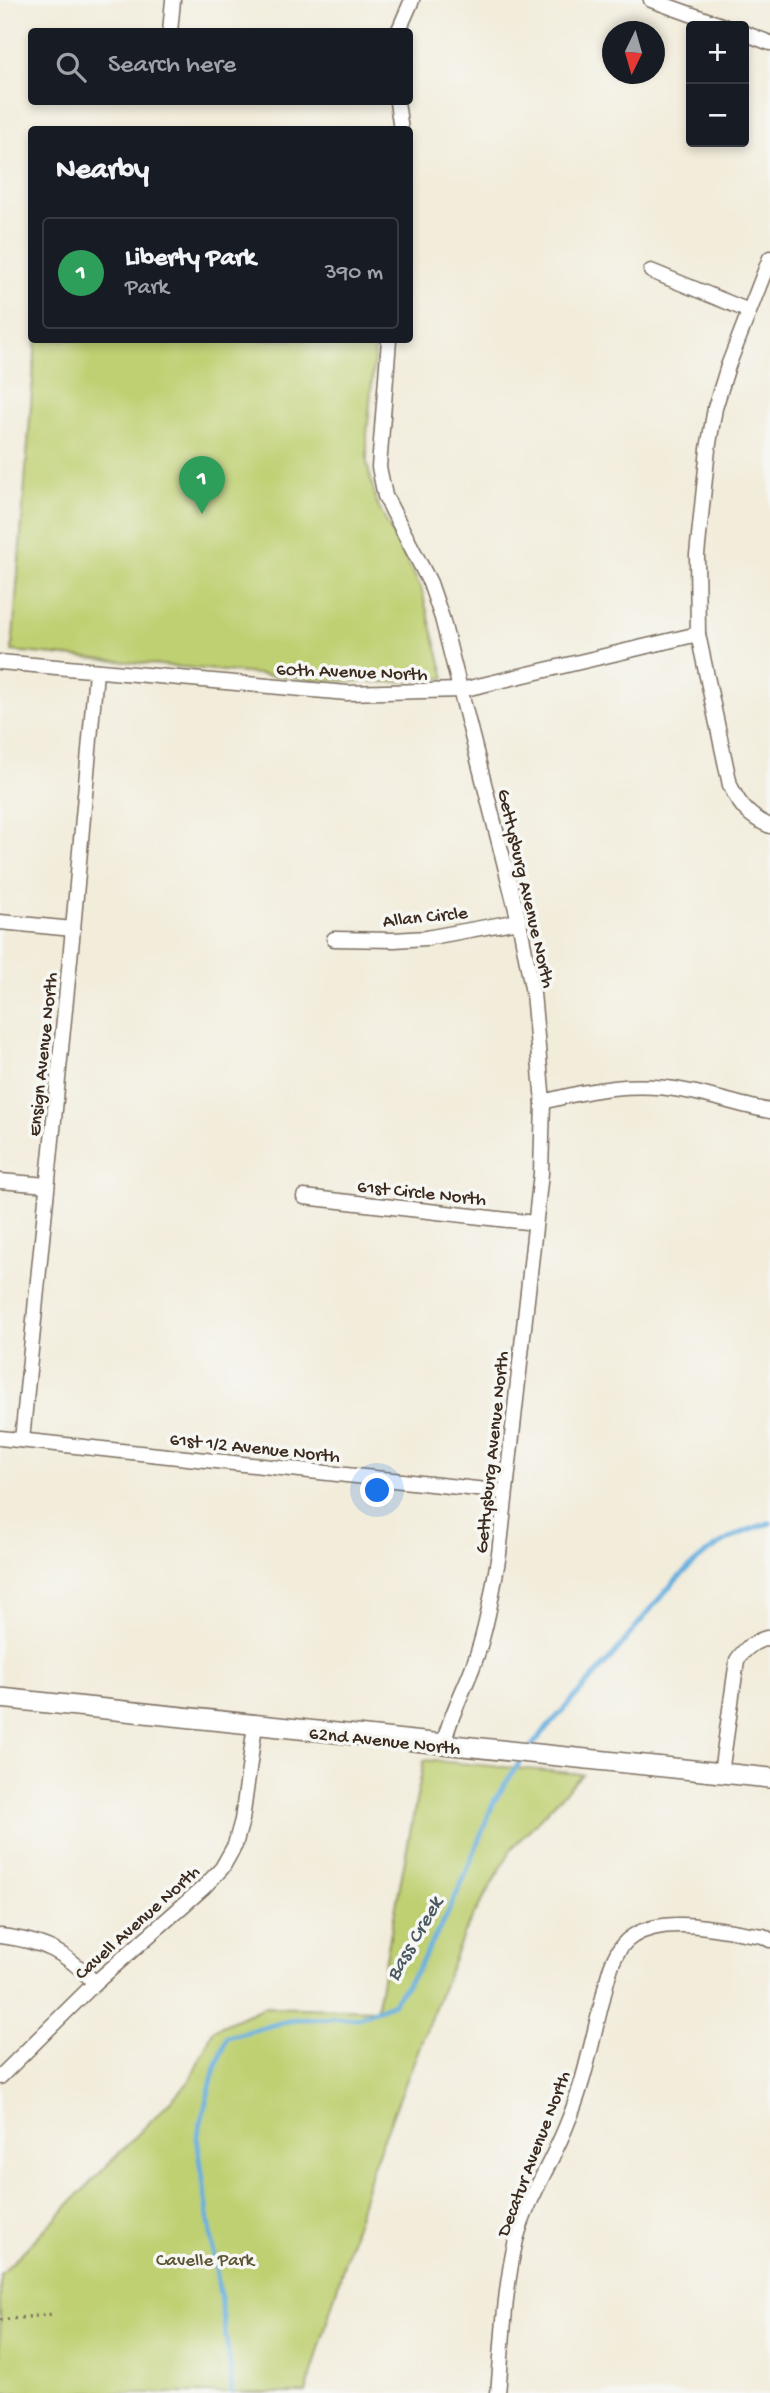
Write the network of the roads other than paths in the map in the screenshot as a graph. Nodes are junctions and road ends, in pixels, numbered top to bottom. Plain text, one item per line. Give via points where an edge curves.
1 (173, 0) edge
2 (412, 0) edge
3 (651, 0) edge
4 (710, 21) edge
5 (170, 28) edge
6 (400, 28) edge
7 (749, 35) edge
8 (770, 43) edge
9 (397, 105) edge
10 (400, 126) edge
11 (770, 258) edge
12 (651, 271) dead end
13 (749, 312) junction
14 (389, 343) edge
15 (698, 634) junction
16 (0, 662) edge
17 (96, 672) junction
18 (461, 690) junction
19 (770, 826) edge
20 (519, 921) junction
21 (0, 922) edge
22 (73, 929) junction
23 (334, 939) dead end
24 (543, 1101) junction
25 (770, 1111) edge
26 (0, 1181) edge
27 (47, 1185) junction
28 (304, 1197) dead end
29 (535, 1223) junction
30 (0, 1438) edge
31 (22, 1440) junction
32 (505, 1492) junction
33 (770, 1637) edge
34 (0, 1698) edge
35 (255, 1725) junction
36 (443, 1746) junction
37 (721, 1773) junction
38 (770, 1778) edge
39 (0, 1936) edge
40 (770, 1940) edge
41 (95, 1983) junction
42 (0, 2077) edge
43 (498, 2393) edge

1 - 5 street
2 - 6 street
3 - 4 street
7 - 8 street
9 - 10 street
11 - 13 street
12 - 13 street
13 - 15 street via 715,408 710,439 697,555
14 - 18 street, Gettysburg Avenue North via 379,467 386,496 443,618
15 - 18 street, 60th Avenue North
15 - 19 street via 730,785 747,813
16 - 17 street, 60th Avenue North
17 - 18 street, 60th Avenue North via 347,693
17 - 22 street, Ensign Avenue North
18 - 20 street, Gettysburg Avenue North
20 - 23 street, Allan Circle via 426,938
20 - 24 street, Gettysburg Avenue North via 533,993
21 - 22 street
22 - 27 street, Ensign Avenue North
24 - 25 street via 613,1086 650,1087 683,1090
24 - 29 street, Gettysburg Avenue North
26 - 27 street
27 - 31 street, Ensign Avenue North
28 - 29 street, 61st Circle North
29 - 32 street, Gettysburg Avenue North
30 - 31 street, 61st 1/2 Avenue North
31 - 32 street, 61st 1/2 Avenue North
32 - 36 street, Gettysburg Avenue North via 490,1607
33 - 37 street via 745,1648 737,1660
34 - 35 street, 62nd Avenue North
35 - 36 street, 62nd Avenue North
35 - 41 street, Cavell Avenue North via 242,1820 222,1868
36 - 37 street, 62nd Avenue North
37 - 38 street, 62nd Avenue North
39 - 41 street via 44,1944 78,1965
40 - 43 street, Decatur Avenue North via 673,1924 631,1937 617,1952 568,2123 516,2240
41 - 42 street, Cavell Avenue North

